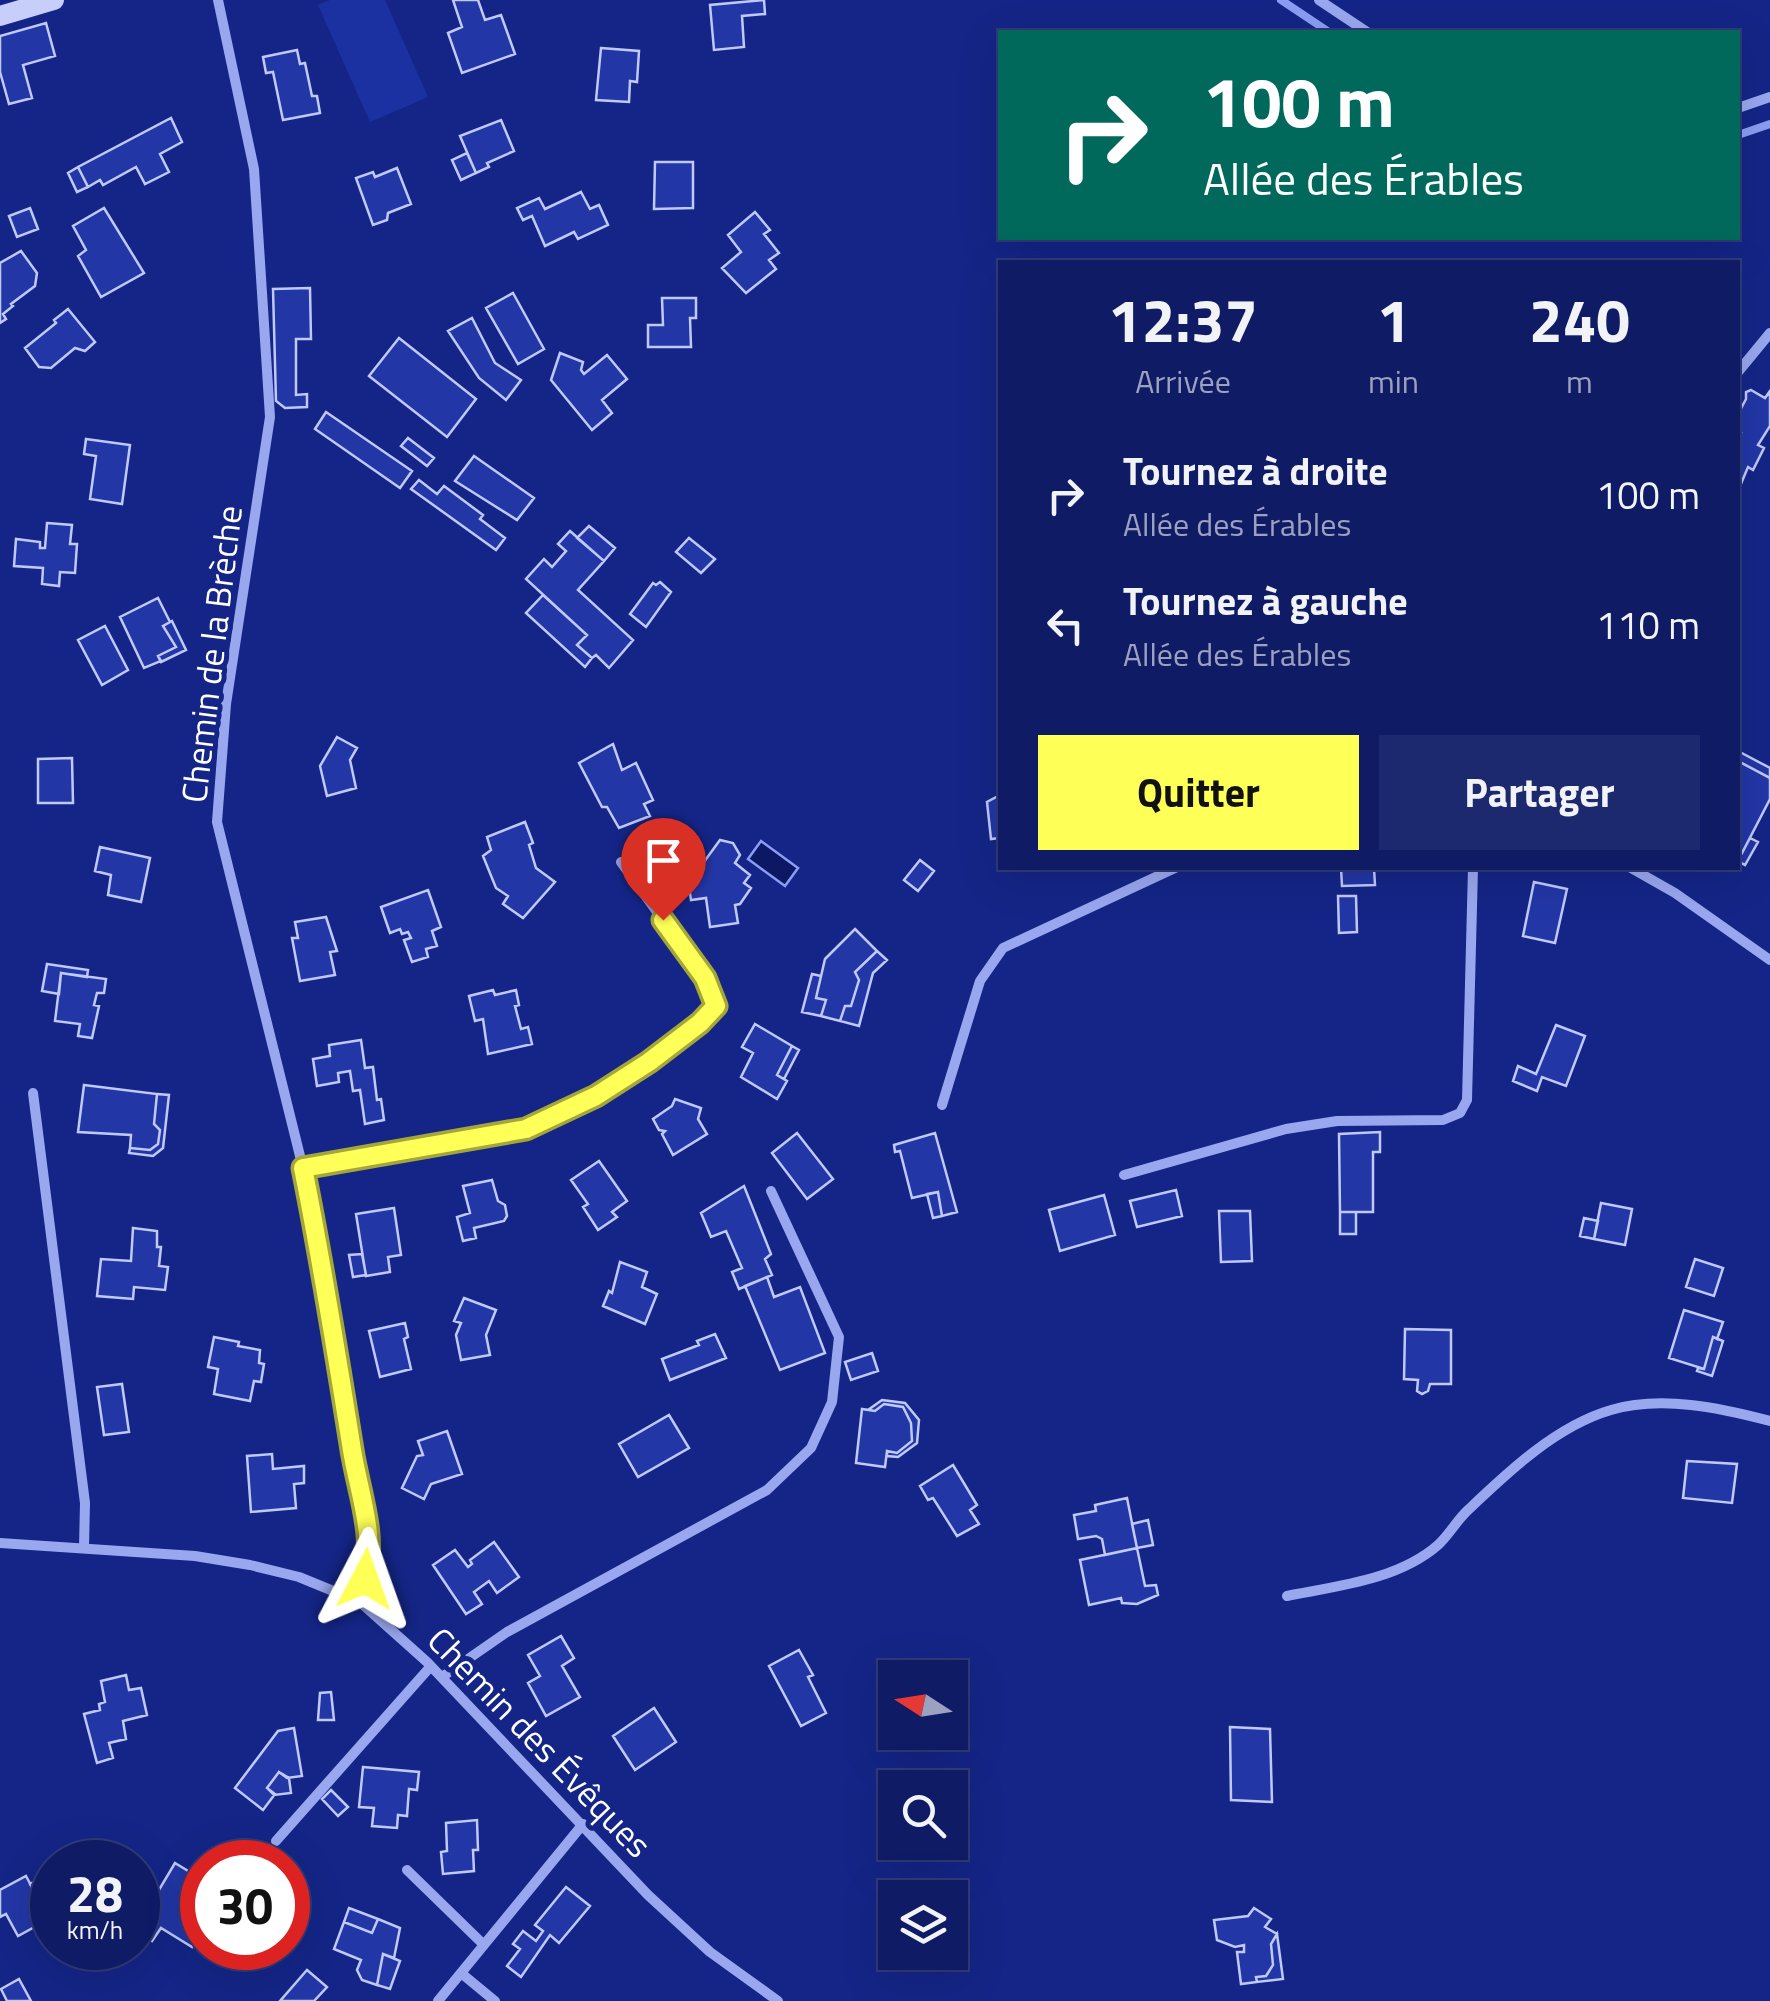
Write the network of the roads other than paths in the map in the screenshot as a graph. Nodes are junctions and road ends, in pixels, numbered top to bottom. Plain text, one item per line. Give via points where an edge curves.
1 (54, 0) edge
2 (218, 0) edge
3 (1318, 0) edge
4 (0, 16) edge
5 (1364, 30) edge
6 (1770, 96) edge
7 (1740, 107) edge
8 (1770, 333) edge
9 (1740, 370) edge
10 (621, 862) dead end
11 (1171, 870) edge
12 (1473, 870) edge
13 (1635, 870) edge
14 (1770, 960) edge
15 (34, 1094) dead end
16 (942, 1105) dead end
17 (303, 1168) junction
18 (1124, 1174) dead end
19 (771, 1191) dead end
20 (1770, 1421) edge
21 (0, 1543) edge
22 (84, 1547) junction
23 (1287, 1596) dead end
24 (360, 1602) junction
25 (431, 1666) junction
26 (442, 1677) junction
27 (583, 1824) junction
28 (277, 1840) edge
29 (407, 1870) dead end
30 (484, 1945) junction
31 (462, 1973) junction
32 (438, 2001) edge
33 (496, 2001) edge
34 (778, 2001) edge

1 - 4 street
2 - 17 street, Chemin de la Brèche via 254,169 270,417 226,704 217,822
3 - 5 street
6 - 7 street
8 - 9 street
10 - 17 street via 705,978 716,1006 700,1023 596,1096 526,1129
11 - 16 street via 1003,948 980,981
12 - 18 street via 1467,1100 1460,1113 1442,1120 1286,1129
13 - 14 street
15 - 22 street via 85,1503
17 - 24 street, Chemin de la Brèche via 370,1536
19 - 26 street via 839,1336 832,1402 811,1448 767,1490 507,1632
20 - 23 street via 1670,1404 1612,1409 1569,1428 1523,1462 1438,1545 1400,1568
21 - 22 street, Chemin des Évêques
22 - 24 street, Chemin des Évêques via 250,1565
24 - 25 street, Chemin des Évêques
25 - 26 street, Chemin des Évêques
25 - 28 street
26 - 27 street, Chemin des Évêques
27 - 30 street
27 - 34 street, Chemin des Évêques via 710,1952
29 - 30 street
30 - 31 street
31 - 32 street
31 - 33 street

